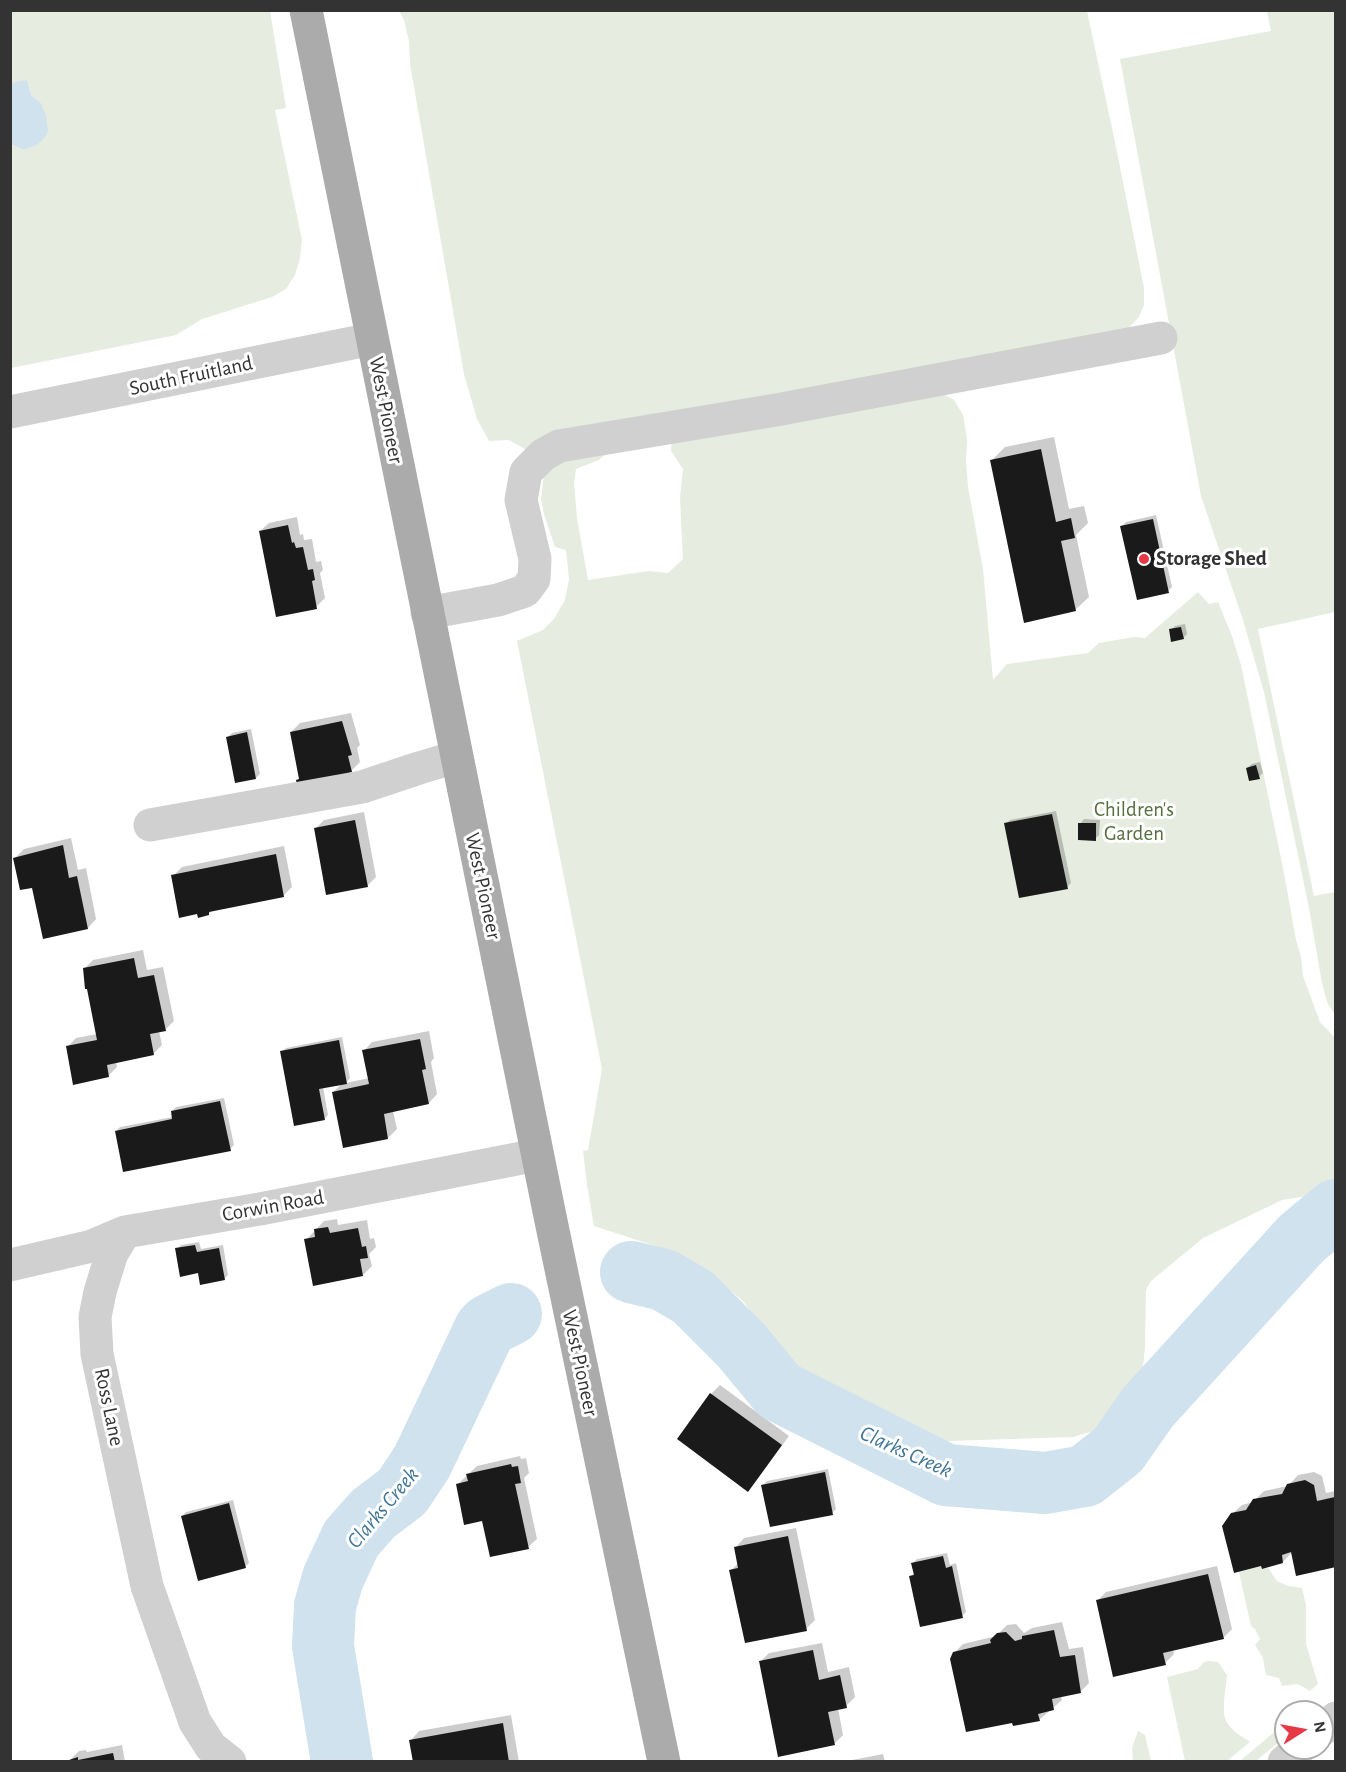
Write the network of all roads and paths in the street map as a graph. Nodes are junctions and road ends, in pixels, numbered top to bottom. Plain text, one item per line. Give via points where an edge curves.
1 (306, 10) edge
2 (1161, 338) dead end
3 (372, 339) junction
4 (10, 412) edge
5 (427, 613) junction
6 (456, 758) junction
7 (150, 825) dead end
8 (537, 1155) junction
9 (125, 1232) junction
10 (10, 1265) edge
11 (230, 1761) edge
12 (664, 1761) edge

1 - 3 main road, West Pioneer
2 - 5 street via 560,446 543,455 526,472 521,500 535,560 534,579 525,591
3 - 4 street, South Fruitland
3 - 5 main road, West Pioneer
5 - 6 main road, West Pioneer
6 - 7 street via 362,787
6 - 8 main road, West Pioneer
8 - 9 street, Corwin Road
8 - 12 main road, West Pioneer
9 - 10 street, Corwin Road via 92,1246
9 - 11 street, Ross Lane via 112,1253 100,1292 95,1317 97,1354 147,1586 195,1722 211,1747

